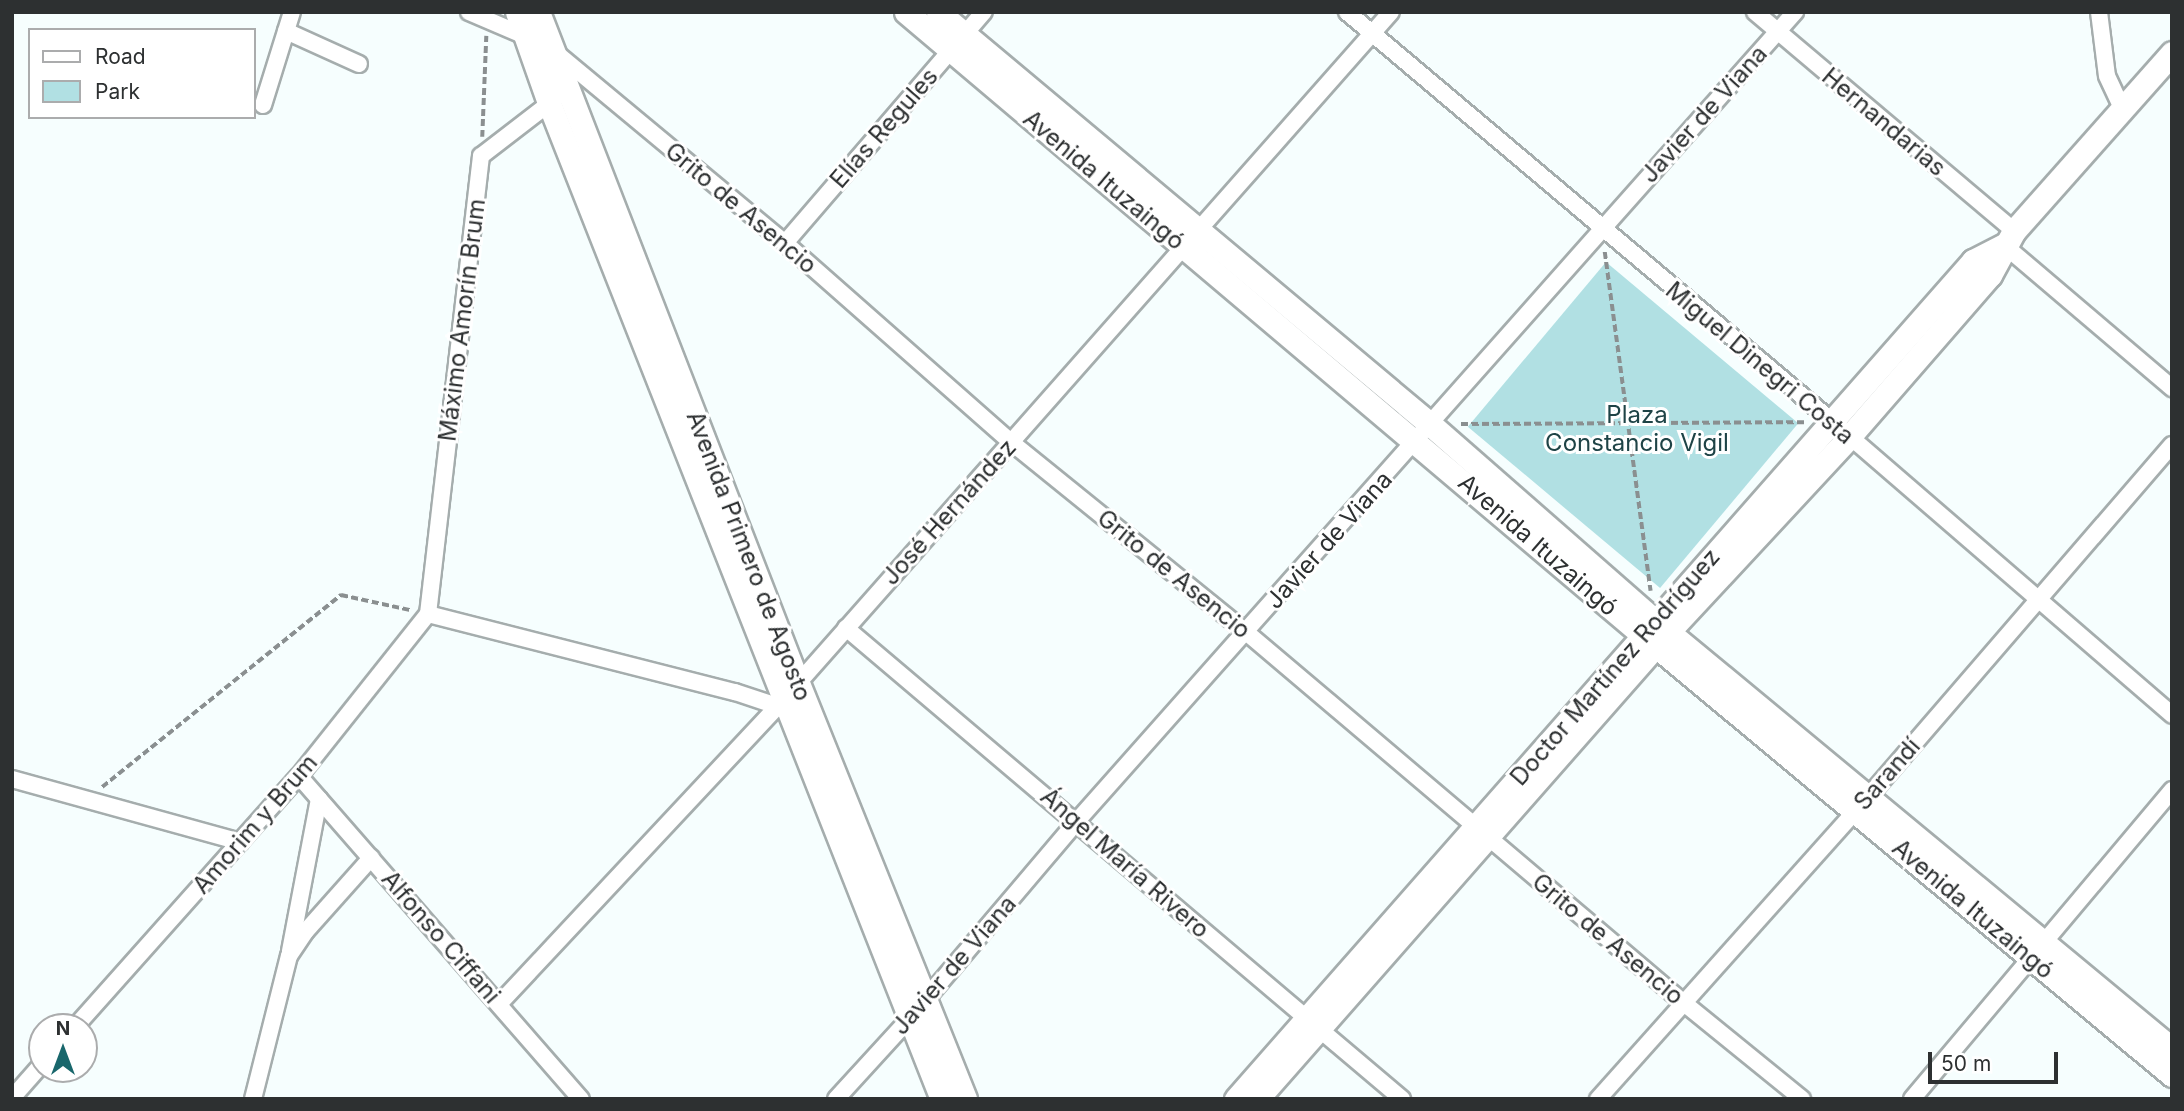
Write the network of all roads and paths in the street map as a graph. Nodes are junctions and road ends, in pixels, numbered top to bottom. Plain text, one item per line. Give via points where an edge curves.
1 (292, 12) edge
2 (469, 12) edge
3 (517, 12) edge
4 (538, 12) edge
5 (906, 12) edge
6 (939, 12) edge
7 (984, 12) edge
8 (1347, 12) edge
9 (1391, 12) edge
10 (1755, 12) edge
11 (1795, 12) edge
12 (2099, 12) edge
13 (487, 19) junction
14 (286, 32) junction
15 (1777, 32) junction
16 (1372, 34) junction
17 (524, 36) junction
18 (958, 42) junction
19 (548, 46) junction
20 (2171, 56) edge
21 (359, 64) dead end
22 (586, 77) junction
23 (558, 96) junction
24 (263, 105) dead end
25 (2122, 108) junction
26 (481, 156) junction
27 (1602, 229) junction
28 (1189, 238) junction
29 (2009, 238) junction
30 (785, 243) junction
31 (2172, 388) edge
32 (1629, 424) junction
33 (1841, 430) junction
34 (1424, 433) junction
35 (1012, 442) junction
36 (2172, 445) edge
37 (2039, 600) junction
38 (428, 614) junction
39 (846, 628) junction
40 (1246, 632) junction
41 (1656, 633) junction
42 (787, 695) junction
43 (2172, 715) edge
44 (299, 776) junction
45 (12, 779) edge
46 (2172, 790) edge
47 (86, 799) junction
48 (319, 799) junction
49 (1861, 804) junction
50 (1077, 821) junction
51 (1482, 831) junction
52 (240, 842) junction
53 (371, 858) junction
54 (2039, 951) junction
55 (289, 956) junction
56 (927, 999) junction
57 (1684, 1003) junction
58 (499, 1004) junction
59 (87, 1013) edge
60 (911, 1018) junction
61 (1312, 1024) junction
62 (2172, 1049) edge
63 (2172, 1075) edge
64 (28, 1080) edge
65 (12, 1098) edge
66 (253, 1099) edge
67 (581, 1099) edge
68 (835, 1099) edge
69 (942, 1099) edge
70 (965, 1099) edge
71 (1236, 1099) edge
72 (1257, 1099) edge
73 (1402, 1099) edge
74 (1598, 1099) edge
75 (1802, 1099) edge
76 (1912, 1099) edge

1 - 14 street
2 - 13 street, Grito de Asencio
3 - 17 street, Avenida Primero de Agosto
4 - 19 street, Avenida Primero de Agosto
5 - 18 street, Avenida Ituzaingó
6 - 18 street, Avenida Ituzaingó
7 - 18 street, Elías Regules
8 - 16 street, Miguel Dinegri Costa
9 - 16 street, José Hernández
10 - 15 street, Hernandarias
11 - 15 street, Javier de Viana
12 - 25 street via 2107,76
13 - 17 street, Grito de Asencio
13 - 26 path
14 - 21 street
14 - 24 street
15 - 27 street, Javier de Viana
15 - 29 street, Hernandarias
16 - 27 street, Miguel Dinegri Costa
16 - 28 street, José Hernández
17 - 19 street, Grito de Asencio
17 - 23 street, Avenida Primero de Agosto
18 - 28 street, Avenida Ituzaingó
18 - 30 street, Elías Regules
19 - 22 street, Grito de Asencio
19 - 23 street, Avenida Primero de Agosto
20 - 25 street, Doctor Martínez Rodríguez
22 - 23 street
22 - 30 street, Grito de Asencio
23 - 26 street
23 - 42 street, Avenida Primero de Agosto
25 - 29 street, Doctor Martínez Rodríguez
26 - 38 street, Máximo Amorín Brum
27 - 32 path
27 - 33 street, Miguel Dinegri Costa
27 - 34 street, Javier de Viana
28 - 34 street, Avenida Ituzaingó
28 - 35 street, José Hernández
29 - 31 street, Hernandarias
29 - 33 street, Doctor Martínez Rodríguez via 1973,261
30 - 35 street, Grito de Asencio
32 - 33 path
32 - 34 path
32 - 41 path
33 - 37 street, Miguel Dinegri Costa
33 - 41 street, Doctor Martínez Rodríguez
34 - 40 street, Javier de Viana
34 - 41 street, Avenida Ituzaingó
35 - 39 street, José Hernández
35 - 40 street, Grito de Asencio
36 - 37 street, Sarandí
37 - 43 street, Miguel Dinegri Costa
37 - 49 street, Sarandí
38 - 42 street via 735,692
38 - 44 street, Amorim y Brum
38 - 47 path via 341,595
39 - 42 street, José Hernández
39 - 50 street, Ángel María Rivero
40 - 50 street, Javier de Viana
40 - 51 street, Grito de Asencio
41 - 49 street, Avenida Ituzaingó
41 - 51 street, Doctor Martínez Rodríguez
42 - 56 street, Avenida Primero de Agosto
42 - 58 street, José Hernández
42 - 60 street, Avenida Primero de Agosto
44 - 48 street, Alfonso Ciffani
44 - 52 street, Amorim y Brum
45 - 47 street
46 - 54 street
47 - 52 street
48 - 53 street, Alfonso Ciffani
48 - 55 street
49 - 54 street, Avenida Ituzaingó
49 - 57 street, Sarandí
50 - 56 street, Javier de Viana
50 - 61 street, Ángel María Rivero
51 - 57 street, Grito de Asencio
51 - 61 street, Doctor Martínez Rodríguez
52 - 59 street, Amorim y Brum
53 - 55 street
53 - 58 street, Alfonso Ciffani
54 - 62 street, Avenida Ituzaingó
54 - 63 street, Avenida Ituzaingó
54 - 76 street
55 - 66 street
56 - 60 street, Javier de Viana
56 - 70 street, Avenida Primero de Agosto
57 - 74 street, Sarandí
57 - 75 street, Grito de Asencio
58 - 67 street, Alfonso Ciffani
60 - 68 street, Javier de Viana
60 - 69 street, Avenida Primero de Agosto
61 - 71 street, Doctor Martínez Rodríguez
61 - 72 street, Doctor Martínez Rodríguez
61 - 73 street, Ángel María Rivero
64 - 65 street

